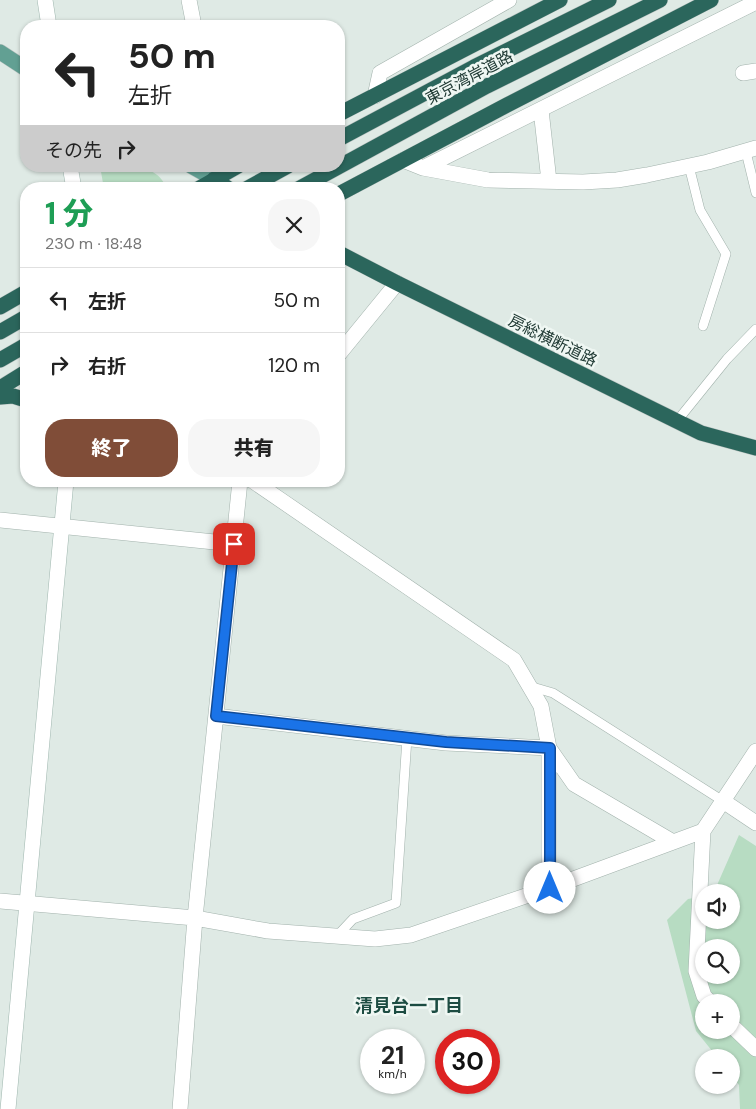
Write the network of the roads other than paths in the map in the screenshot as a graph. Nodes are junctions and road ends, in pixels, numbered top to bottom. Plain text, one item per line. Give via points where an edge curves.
1 (45, 0) edge
2 (190, 0) edge
3 (509, 0) edge
4 (560, 0) edge
5 (609, 0) edge
6 (660, 0) edge
7 (711, 0) edge
8 (756, 2) edge
9 (48, 20) edge
10 (193, 20) edge
11 (0, 52) edge
12 (20, 65) edge
13 (374, 96) junction
14 (541, 110) junction
15 (345, 111) edge
16 (345, 136) edge
17 (751, 150) edge
18 (403, 160) junction
19 (345, 163) edge
20 (689, 166) junction
21 (424, 168) junction
22 (203, 172) edge
23 (227, 172) edge
24 (277, 172) edge
25 (329, 172) edge
26 (214, 179) junction
27 (549, 181) junction
28 (209, 182) edge
29 (218, 182) edge
30 (259, 182) edge
31 (311, 182) edge
32 (345, 191) edge
33 (756, 193) edge
34 (345, 256) edge
35 (397, 283) junction
36 (20, 296) edge
37 (0, 308) edge
38 (20, 320) edge
39 (703, 326) dead end
40 (756, 329) edge
41 (0, 332) edge
42 (345, 347) edge
43 (20, 348) edge
44 (0, 360) edge
45 (20, 376) edge
46 (0, 388) edge
47 (0, 397) edge
48 (20, 398) edge
49 (677, 421) junction
50 (756, 448) edge
51 (65, 487) edge
52 (239, 487) edge
53 (262, 487) edge
54 (0, 520) edge
55 (62, 526) junction
56 (234, 544) junction
57 (529, 686) junction
58 (216, 716) junction
59 (407, 738) junction
60 (550, 748) junction
61 (756, 751) edge
62 (723, 802) junction
63 (756, 823) edge
64 (703, 831) junction
65 (674, 842) junction
66 (550, 888) junction
67 (0, 901) edge
68 (26, 904) junction
69 (195, 918) junction
70 (336, 937) junction
71 (703, 994) edge
72 (740, 1034) edge
73 (756, 1049) edge
74 (8, 1109) edge
75 (180, 1109) edge

1 - 9 street
2 - 10 street
3 - 13 street via 380,73
4 - 13 highway
5 - 16 highway, 東京湾岸道路
6 - 19 highway, 東京湾岸道路 via 487,86
7 - 18 highway
8 - 14 street
11 - 12 main road
13 - 15 highway
14 - 21 street
14 - 27 street
17 - 20 street
17 - 33 lane
18 - 21 street
18 - 32 highway
20 - 27 street via 617,180
20 - 39 lane via 700,210 726,254
21 - 27 street via 488,180
22 - 26 main road
23 - 26 highway
24 - 30 highway
25 - 31 highway, 東京湾岸道路
26 - 28 highway
26 - 29 highway
34 - 35 highway, 房総横断道路
35 - 42 street
35 - 49 highway, 房総横断道路
36 - 37 highway
38 - 41 highway
40 - 49 lane
43 - 44 highway
45 - 46 highway
47 - 48 highway
49 - 50 highway, 房総横断道路 via 701,433
51 - 55 street
52 - 56 street
53 - 57 street via 514,660
54 - 55 street
55 - 56 street
55 - 68 street
56 - 58 street
57 - 60 street via 541,706
57 - 62 lane via 553,693
58 - 59 street
58 - 69 street
59 - 60 street
59 - 70 lane via 396,903 353,919
60 - 65 street via 574,784
60 - 66 street
61 - 62 street
62 - 63 street
62 - 64 street
64 - 65 street
64 - 71 street via 696,971
65 - 66 street
66 - 70 street via 410,935 375,939
67 - 68 street
68 - 69 street
68 - 74 street
69 - 70 street via 268,931
69 - 75 street
72 - 73 street

